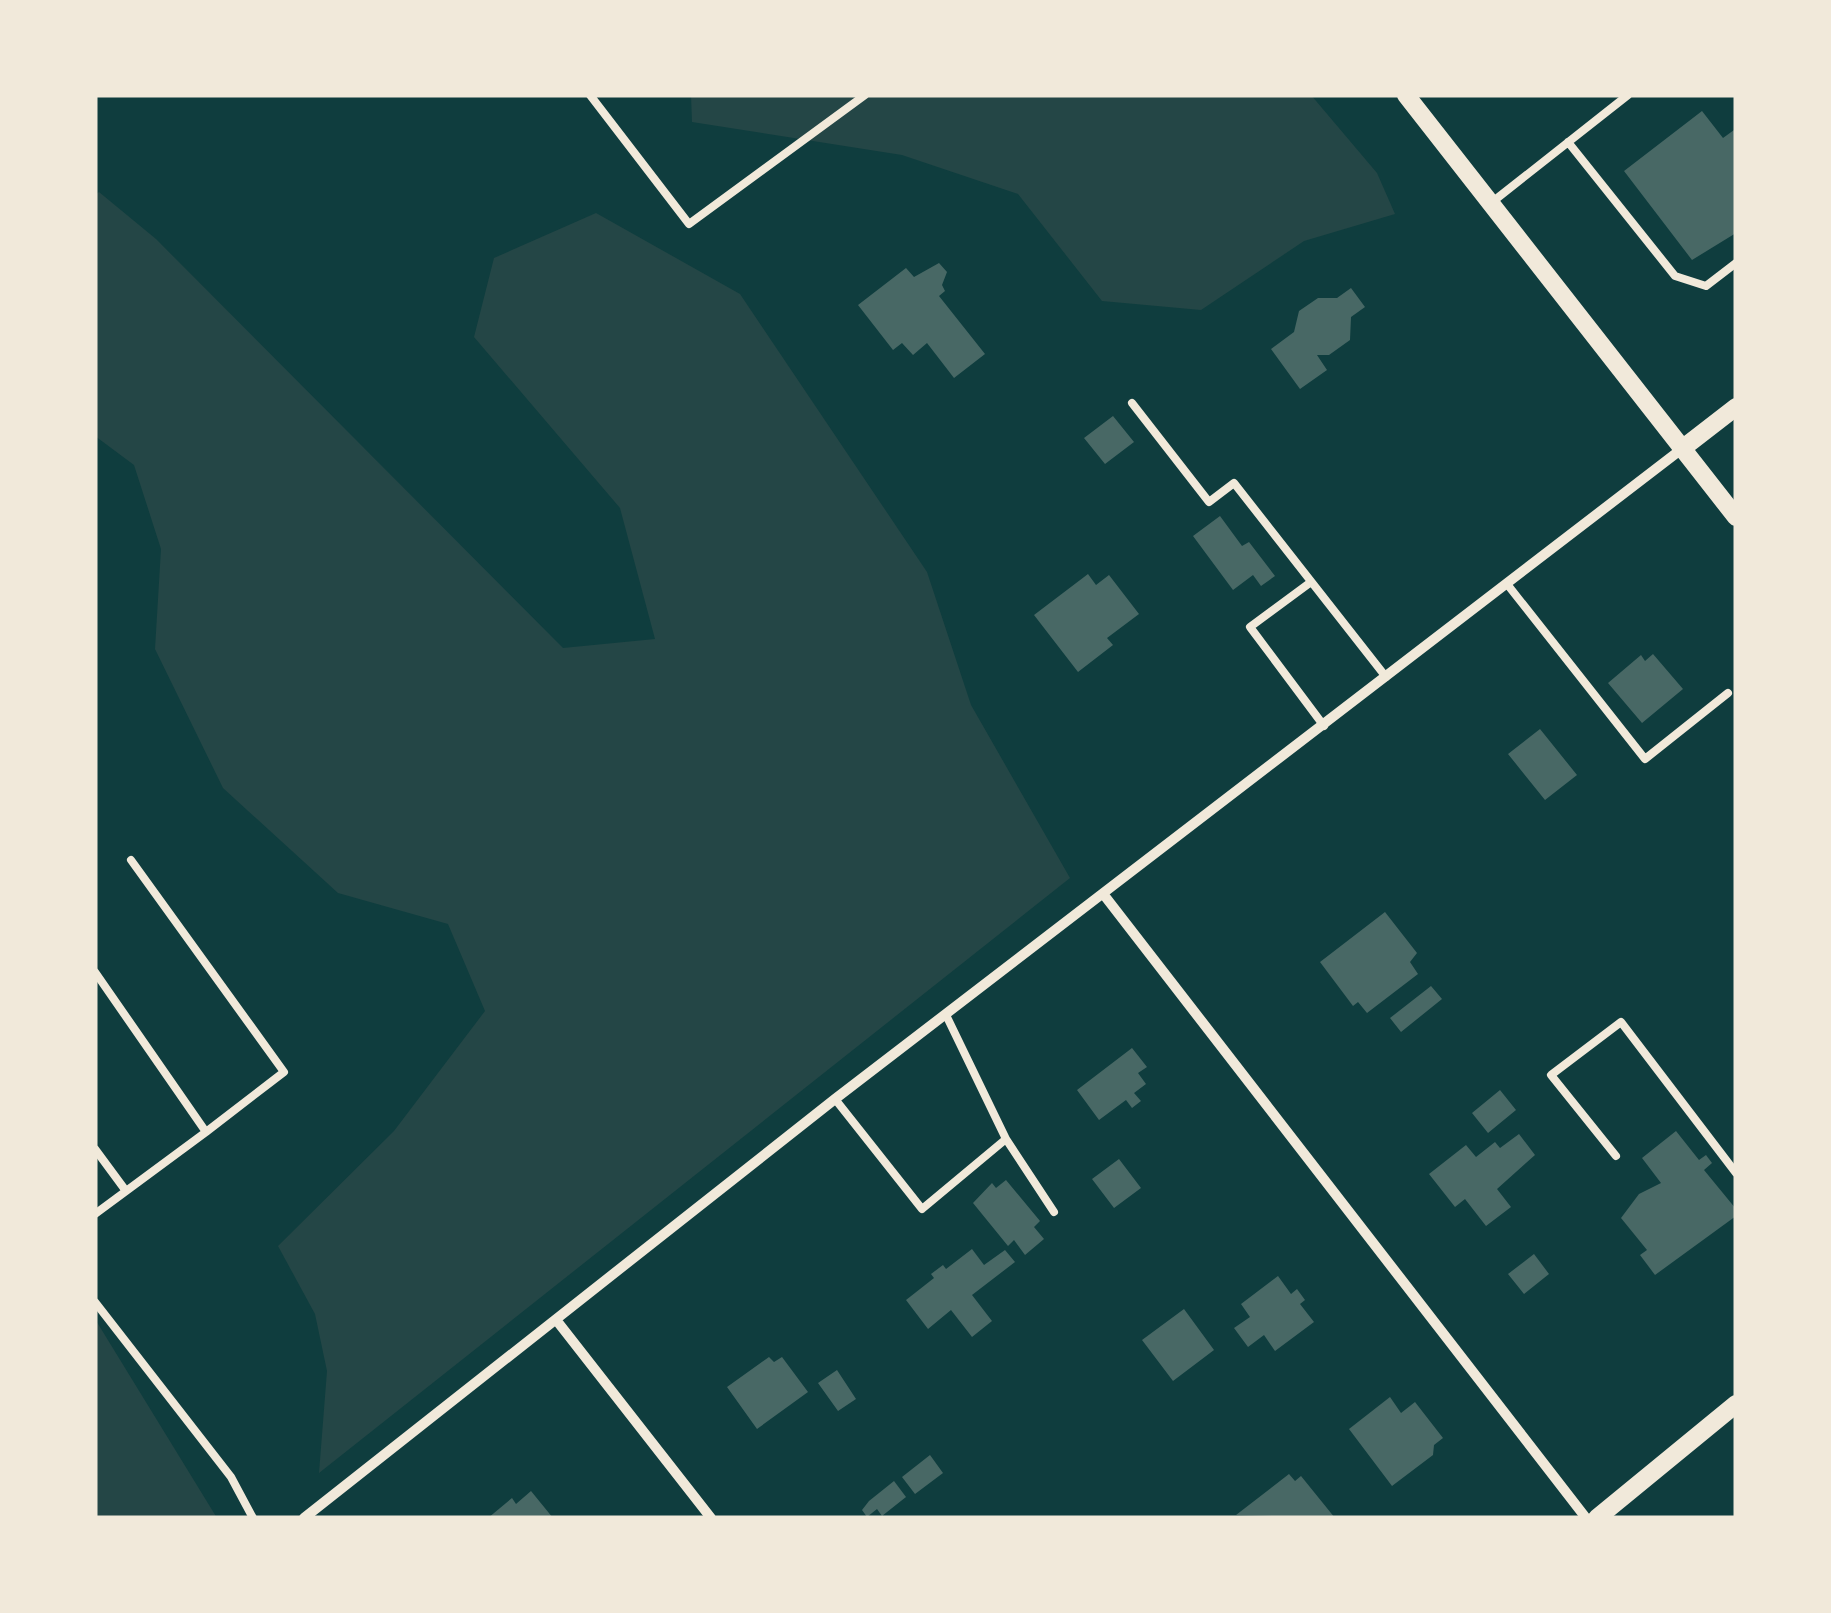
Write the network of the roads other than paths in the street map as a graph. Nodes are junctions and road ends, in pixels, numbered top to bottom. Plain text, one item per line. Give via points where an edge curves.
1 (590, 95) edge
2 (865, 95) edge
3 (1628, 95) edge
4 (1414, 98) edge
5 (1568, 142) junction
6 (1491, 203) junction
7 (1736, 263) edge
8 (1132, 403) dead end
9 (1736, 406) edge
10 (1683, 448) junction
11 (1736, 517) edge
12 (1311, 582) junction
13 (1506, 584) junction
14 (1386, 677) junction
15 (1728, 693) dead end
16 (1324, 726) junction
17 (131, 860) dead end
18 (1104, 895) junction
19 (95, 972) edge
20 (946, 1015) junction
21 (835, 1099) junction
22 (206, 1132) junction
23 (1006, 1139) junction
24 (95, 1149) edge
25 (1616, 1156) dead end
26 (1736, 1173) edge
27 (126, 1191) junction
28 (1054, 1212) dead end
29 (95, 1214) edge
30 (95, 1302) edge
31 (557, 1321) junction
32 (1736, 1404) edge
33 (253, 1518) edge
34 (304, 1518) edge
35 (711, 1518) edge
36 (1586, 1518) edge
37 (1597, 1518) edge

1 - 2 lane via 689,224
3 - 5 lane
4 - 6 street
5 - 6 lane
5 - 7 lane via 1675,276 1706,286
6 - 10 street
8 - 12 lane via 1210,502 1234,483
9 - 10 street
10 - 11 street
10 - 13 street
12 - 14 lane
12 - 16 lane via 1250,627
13 - 14 street
13 - 15 lane via 1644,759
14 - 16 street
16 - 18 street
17 - 22 lane via 284,1072
18 - 20 street
18 - 36 street
19 - 22 lane
20 - 21 street
20 - 23 lane
21 - 23 lane via 922,1208
21 - 31 street
22 - 27 lane
23 - 28 lane
24 - 27 lane
25 - 26 lane via 1551,1075 1621,1022
27 - 29 lane
30 - 33 lane via 231,1477
31 - 34 street
31 - 35 street
32 - 37 street

